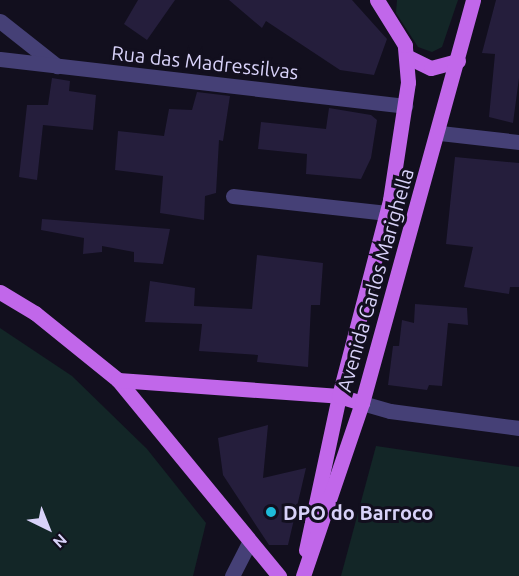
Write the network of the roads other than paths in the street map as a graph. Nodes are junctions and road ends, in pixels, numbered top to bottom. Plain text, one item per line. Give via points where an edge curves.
1 (377, 0) edge
2 (473, 0) edge
3 (0, 21) edge
4 (408, 57) junction
5 (0, 59) edge
6 (458, 61) junction
7 (57, 67) junction
8 (405, 106) junction
9 (440, 132) junction
10 (519, 142) edge
11 (233, 195) dead end
12 (387, 213) junction
13 (0, 292) edge
14 (118, 380) junction
15 (339, 396) junction
16 (362, 403) junction
17 (519, 428) edge
18 (249, 542) junction
19 (304, 572) edge
20 (232, 576) edge
21 (279, 576) edge

1 - 4 main road via 400,36
2 - 6 main road, Avenida Carlos Marighella
3 - 7 street
4 - 6 main road via 431,69
4 - 8 main road, Avenida Carlos Marighella
5 - 7 street, Rua das Madressilvas
6 - 9 main road, Avenida Carlos Marighella
7 - 8 street, Rua das Madressilvas
8 - 12 main road, Avenida Carlos Marighella
9 - 10 street
9 - 16 main road, Avenida Carlos Marighella
11 - 12 street
12 - 15 main road, Avenida Carlos Marighella
13 - 14 main road via 35,313
14 - 15 main road
14 - 18 main road
15 - 16 main road
15 - 19 main road, Avenida Carlos Marighella via 307,535
16 - 17 street via 390,411
16 - 19 main road, Avenida Carlos Marighella
18 - 20 street
18 - 21 main road

